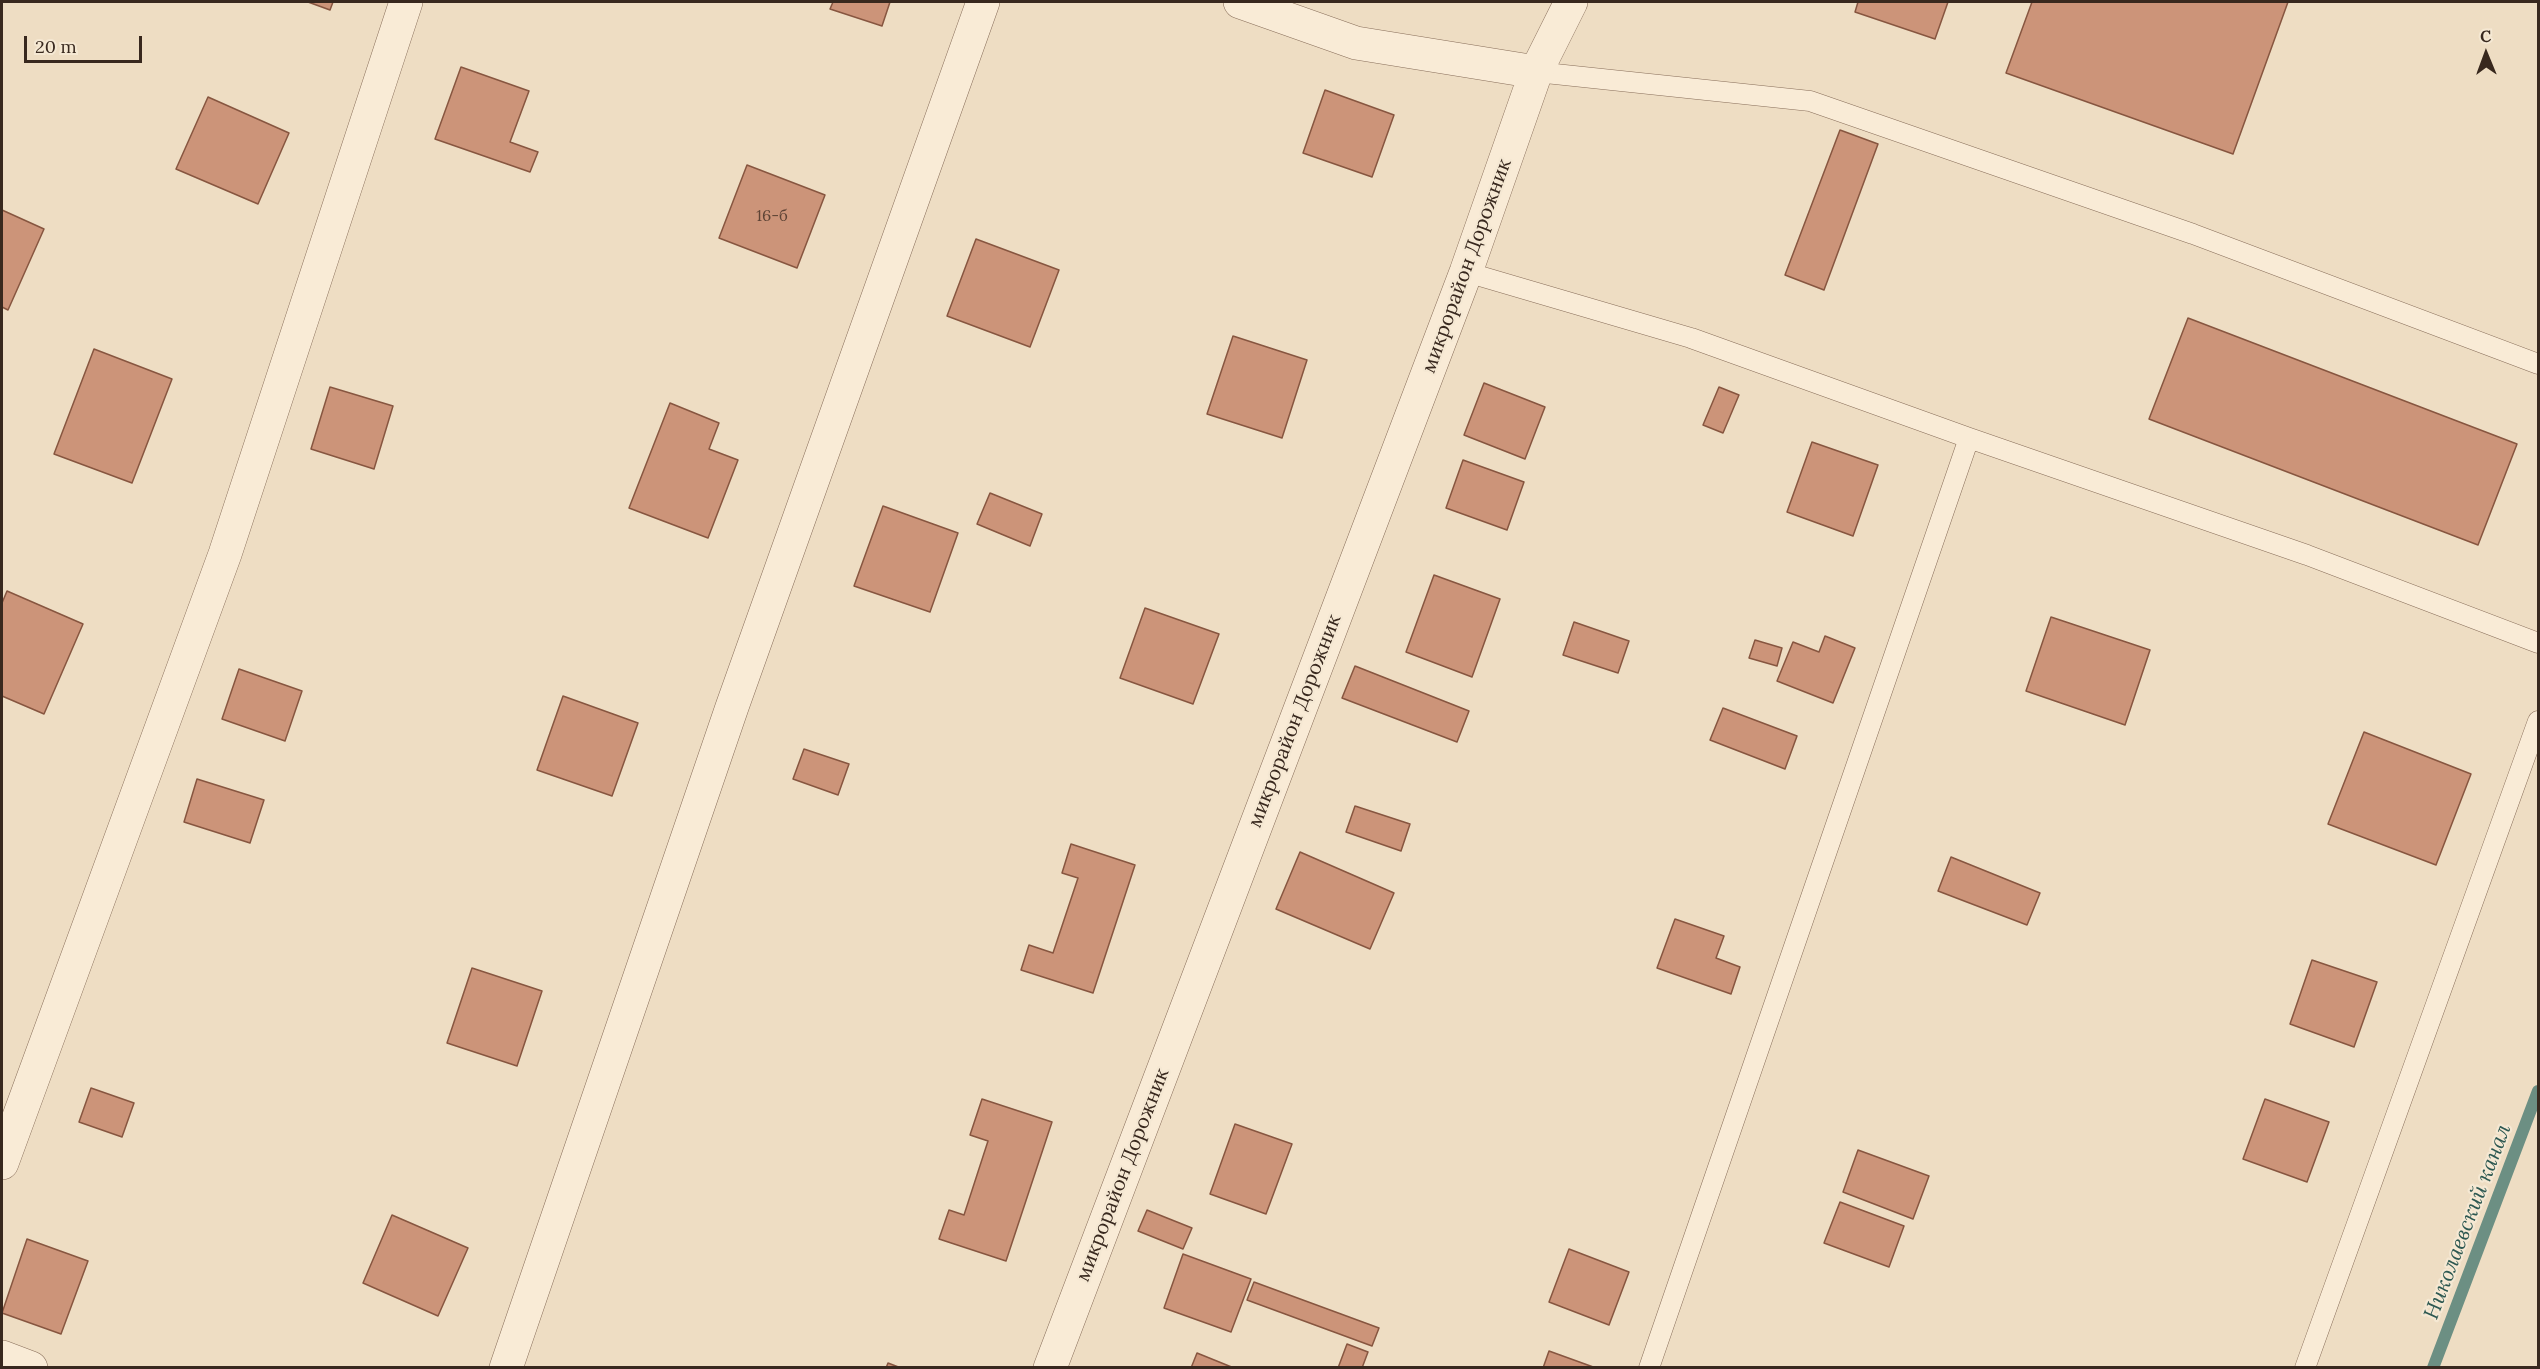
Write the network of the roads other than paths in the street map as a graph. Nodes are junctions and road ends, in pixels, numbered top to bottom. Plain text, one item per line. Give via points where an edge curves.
1 (406, 2) edge
2 (983, 2) edge
3 (1240, 2) edge
4 (1571, 2) edge
5 (1536, 72) junction
6 (1466, 272) junction
7 (2538, 364) edge
8 (1969, 438) junction
9 (2538, 643) edge
10 (2538, 721) edge
11 (2, 1163) edge
12 (2, 1357) edge
13 (31, 1368) edge
14 (506, 1368) edge
15 (1050, 1368) edge
16 (1649, 1368) edge
17 (2305, 1368) edge

1 - 11 street via 225,554
2 - 14 street via 732,707
3 - 5 street via 1356,43
4 - 5 street, микрорайон Дорожник
5 - 6 street, микрорайон Дорожник
5 - 7 lane via 1810,102 2193,234
6 - 8 lane via 1691,338
6 - 15 street, микрорайон Дорожник
8 - 9 lane via 2307,555
8 - 16 lane
10 - 17 lane
12 - 13 street

